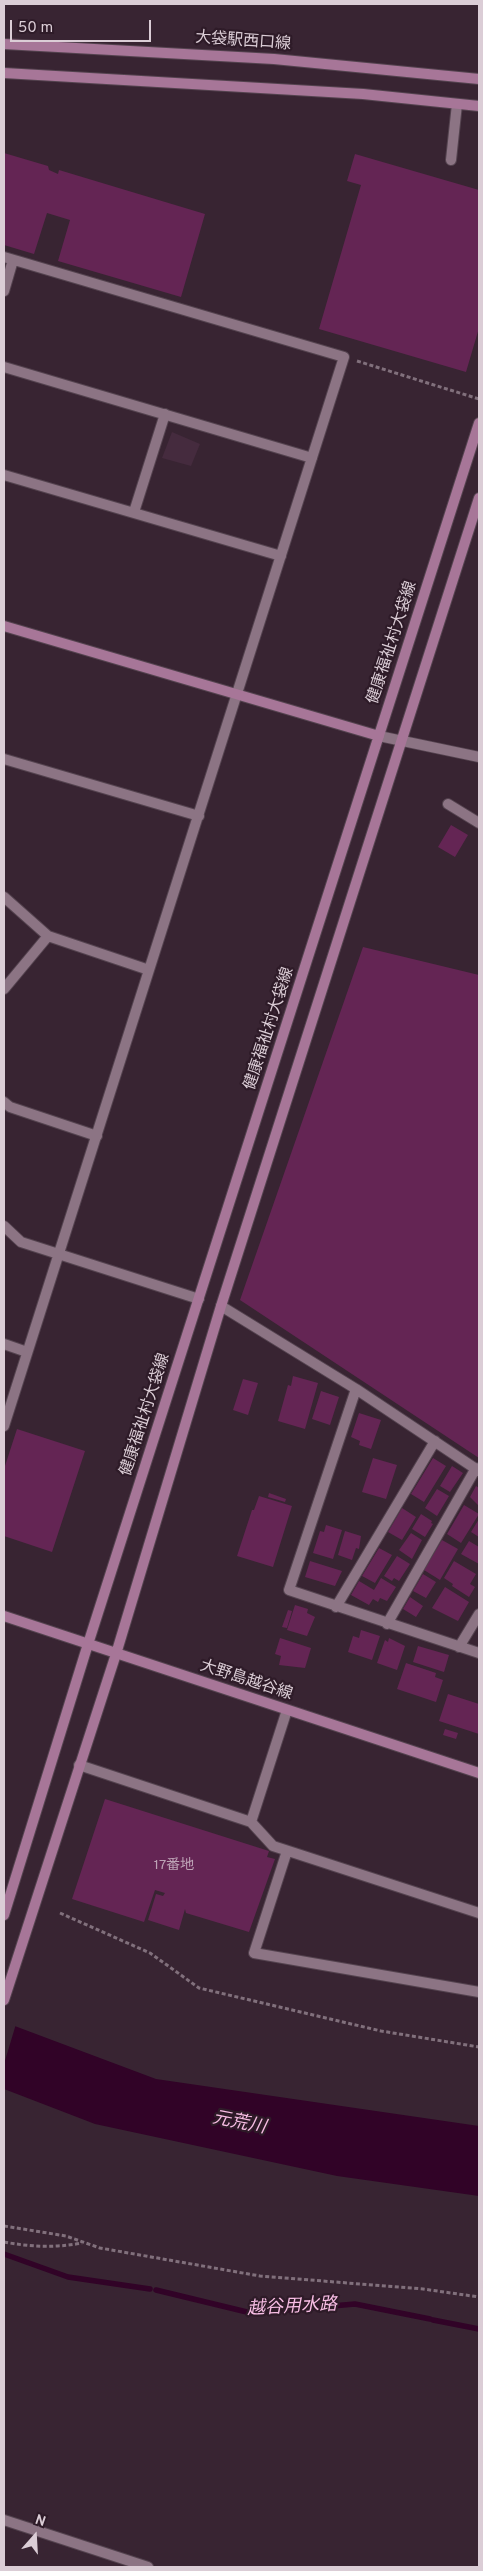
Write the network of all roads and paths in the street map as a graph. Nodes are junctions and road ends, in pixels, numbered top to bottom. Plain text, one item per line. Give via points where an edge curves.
1 (4, 44) edge
2 (4, 73) edge
3 (479, 79) edge
4 (457, 104) junction
5 (479, 106) edge
6 (451, 160) dead end
7 (8, 259) edge
8 (4, 291) edge
9 (344, 357) junction
10 (4, 367) edge
11 (479, 399) edge
12 (165, 414) junction
13 (479, 423) edge
14 (312, 458) junction
15 (4, 474) edge
16 (479, 498) edge
17 (134, 512) junction
18 (281, 556) junction
19 (4, 627) edge
20 (238, 696) junction
21 (379, 736) junction
22 (402, 740) junction
23 (479, 757) edge
24 (4, 759) edge
25 (448, 804) dead end
26 (199, 816) junction
27 (479, 823) edge
28 (4, 897) edge
29 (48, 936) junction
30 (150, 970) junction
31 (4, 989) edge
32 (4, 1102) edge
33 (97, 1136) junction
34 (4, 1226) edge
35 (60, 1253) junction
36 (199, 1299) junction
37 (221, 1306) junction
38 (4, 1344) edge
39 (28, 1352) junction
40 (356, 1388) junction
41 (4, 1426) edge
42 (434, 1441) junction
43 (477, 1469) edge
44 (336, 1606) junction
45 (479, 1614) edge
46 (4, 1616) edge
47 (387, 1624) junction
48 (88, 1644) junction
49 (459, 1647) junction
50 (116, 1654) junction
51 (479, 1654) edge
52 (287, 1710) junction
53 (79, 1765) junction
54 (479, 1774) edge
55 (251, 1822) junction
56 (288, 1851) junction
57 (5, 1911) edge
58 (60, 1913) dead end
59 (479, 1913) edge
60 (479, 1992) edge
61 (4, 2000) edge
62 (479, 2047) edge
63 (4, 2226) edge
64 (4, 2242) edge
65 (82, 2242) junction
66 (479, 2297) edge
67 (4, 2520) edge
68 (124, 2563) edge
69 (148, 2567) edge

1 - 3 street, 大袋駅西口線 via 274,59
2 - 4 street via 363,94
4 - 5 street
4 - 6 street
7 - 8 street
7 - 9 street
9 - 11 path
9 - 14 street
10 - 12 street
12 - 14 street
12 - 17 street
13 - 21 street, 健康福祉村大袋線
14 - 18 street
15 - 17 street
16 - 22 street
17 - 18 street
18 - 20 street
19 - 20 street
20 - 21 street
20 - 26 street
21 - 22 street
21 - 36 street, 健康福祉村大袋線
22 - 23 street
22 - 37 street
24 - 26 street
25 - 27 street
26 - 30 street
28 - 29 street
29 - 30 street
29 - 31 street
30 - 33 street
32 - 33 street via 10,1107
33 - 35 street
34 - 35 street via 21,1242
35 - 36 street
35 - 39 street
36 - 48 street, 健康福祉村大袋線
37 - 40 street
37 - 50 street
38 - 39 street
39 - 41 street
40 - 42 street
40 - 44 street via 289,1590
42 - 43 street
42 - 44 street
43 - 47 street
44 - 47 street
45 - 49 street
46 - 48 street, 大野島越谷線
47 - 49 street
48 - 50 street, 大野島越谷線
48 - 57 street, 健康福祉村大袋線
49 - 51 street
50 - 52 street, 大野島越谷線
50 - 53 street
52 - 54 street, 大野島越谷線
52 - 55 street
53 - 55 street
53 - 61 street
55 - 56 street via 273,1846
56 - 59 street
56 - 60 street via 254,1953
58 - 62 path via 150,1954 199,1988 381,2031
63 - 65 path via 66,2236
64 - 65 path via 49,2247
65 - 66 path via 100,2248 260,2276 423,2289
67 - 68 street
68 - 69 street

